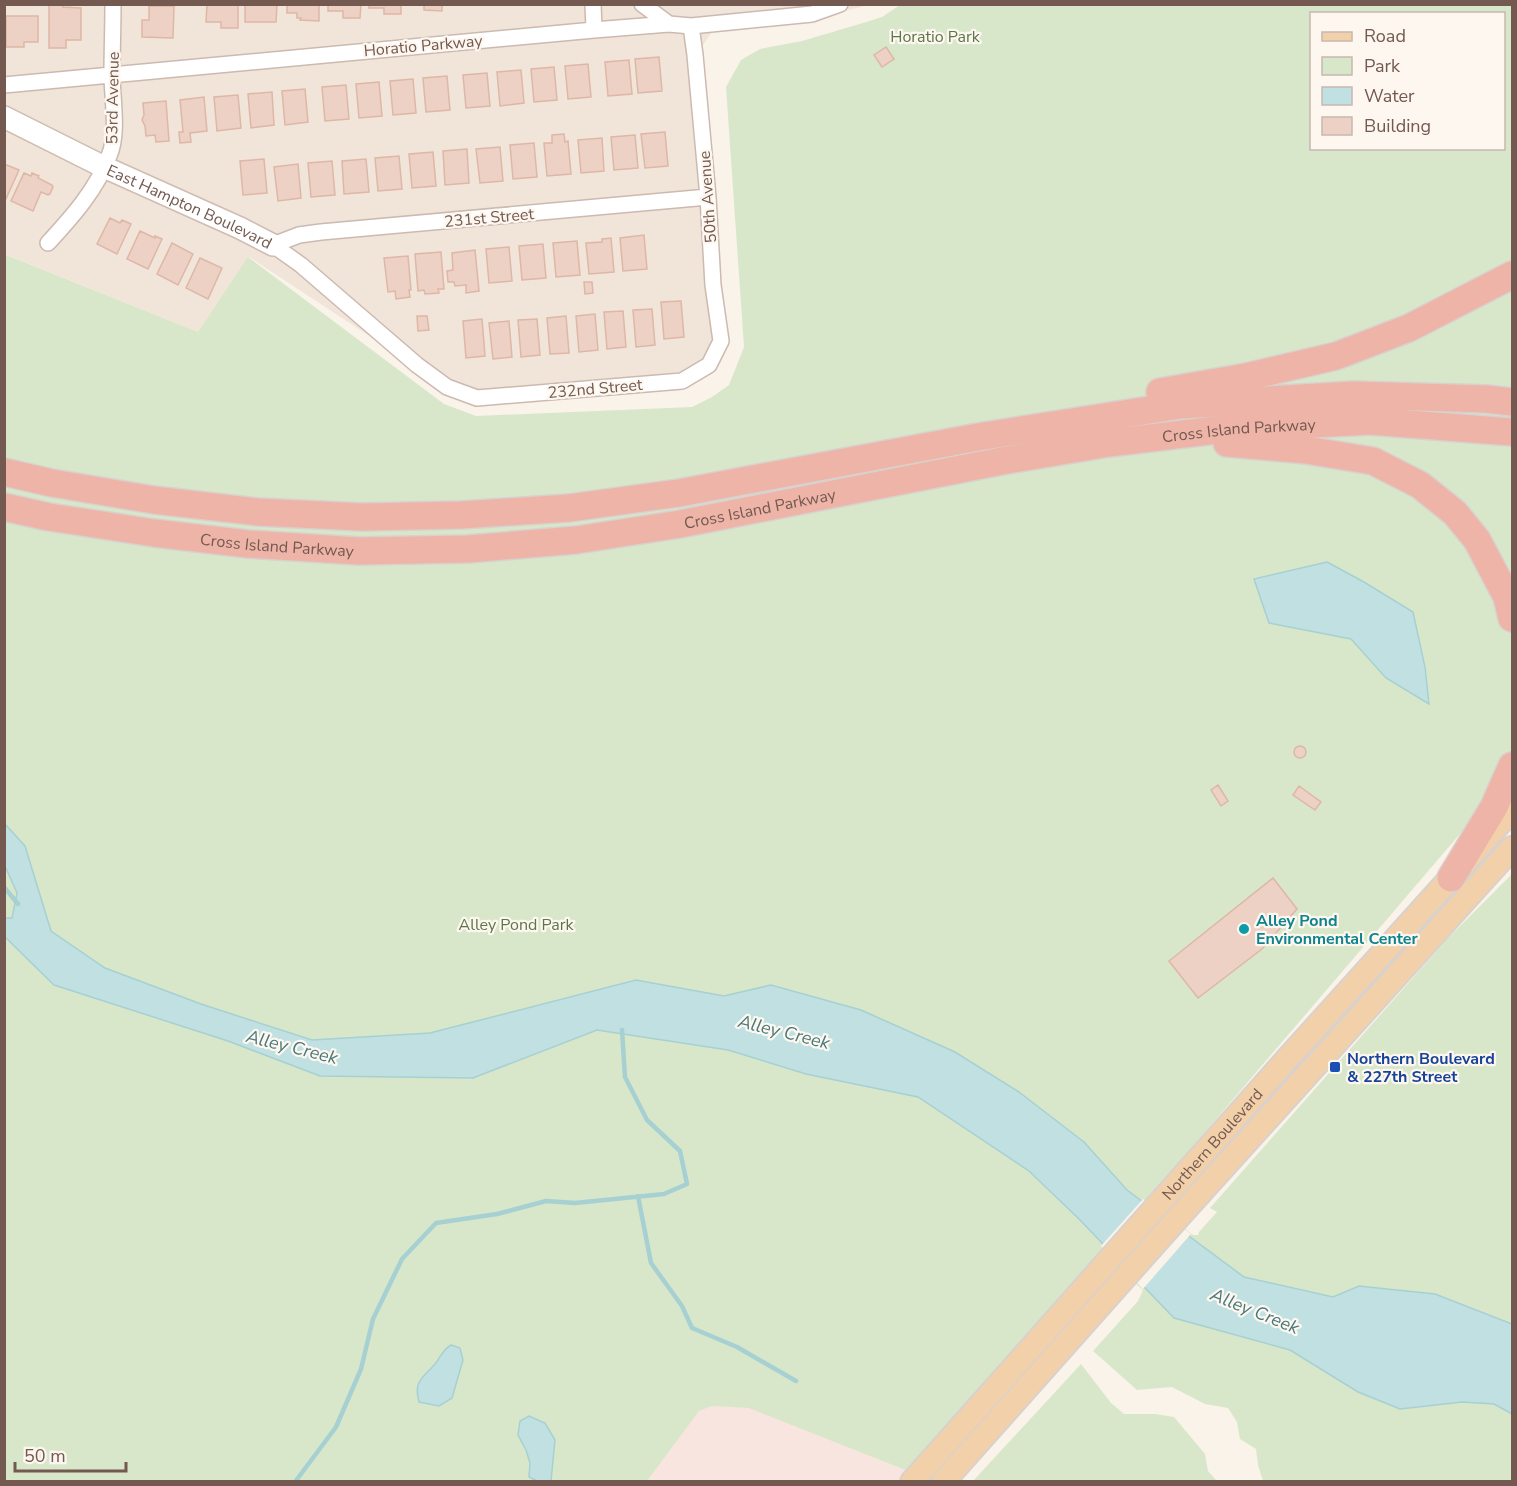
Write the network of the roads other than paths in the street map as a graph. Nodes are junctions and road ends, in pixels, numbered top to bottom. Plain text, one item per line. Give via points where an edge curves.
1 (113, 4) edge
2 (593, 4) edge
3 (642, 4) edge
4 (840, 4) edge
5 (669, 24) junction
6 (691, 26) junction
7 (594, 30) junction
8 (112, 74) junction
9 (4, 85) edge
10 (4, 117) edge
11 (104, 167) junction
12 (708, 197) junction
13 (48, 243) dead end
14 (273, 246) junction
15 (1512, 275) edge
16 (709, 365) joint
17 (477, 398) joint
18 (1512, 402) edge
19 (1512, 432) edge
20 (978, 436) junction
21 (1109, 443) junction
22 (4, 472) edge
23 (4, 507) edge
24 (1512, 618) edge
25 (1512, 766) edge
26 (1512, 810) edge
27 (1512, 848) edge
28 (1451, 878) junction
29 (912, 1482) edge
30 (943, 1482) edge

1 - 8 street, 53rd Avenue
2 - 7 street
3 - 5 street
4 - 6 street, Horatio Parkway via 812,14
5 - 6 street, Horatio Parkway
5 - 7 street, Horatio Parkway
6 - 12 street, 50th Avenue
7 - 8 street, Horatio Parkway
8 - 9 street, Horatio Parkway
8 - 11 street, 53rd Avenue via 114,139
10 - 11 street, East Hampton Boulevard
11 - 13 street, 53rd Avenue via 75,213
11 - 14 street, East Hampton Boulevard
12 - 14 street, 231st Street via 321,232 299,235
12 - 16 street, 50th Avenue via 721,341
14 - 17 street, East Hampton Boulevard via 301,265 417,365 447,387
15 - 20 highway via 1409,328 1336,356 1107,402
16 - 17 street, 232nd Street via 682,381
18 - 20 highway, Cross Island Parkway via 1354,395 1181,405
19 - 21 highway, Cross Island Parkway via 1370,421 1233,428
20 - 22 highway, Cross Island Parkway via 679,493 569,508 461,515 362,517 258,512 154,500
21 - 23 highway, Cross Island Parkway via 680,524 576,540 468,549 359,551 248,544 154,533
21 - 24 highway via 1236,443 1373,461 1420,485 1455,513 1490,563 1507,597
25 - 28 highway via 1494,807
26 - 28 main road, Northern Boulevard
27 - 30 main road, Northern Boulevard
28 - 29 main road, Northern Boulevard

